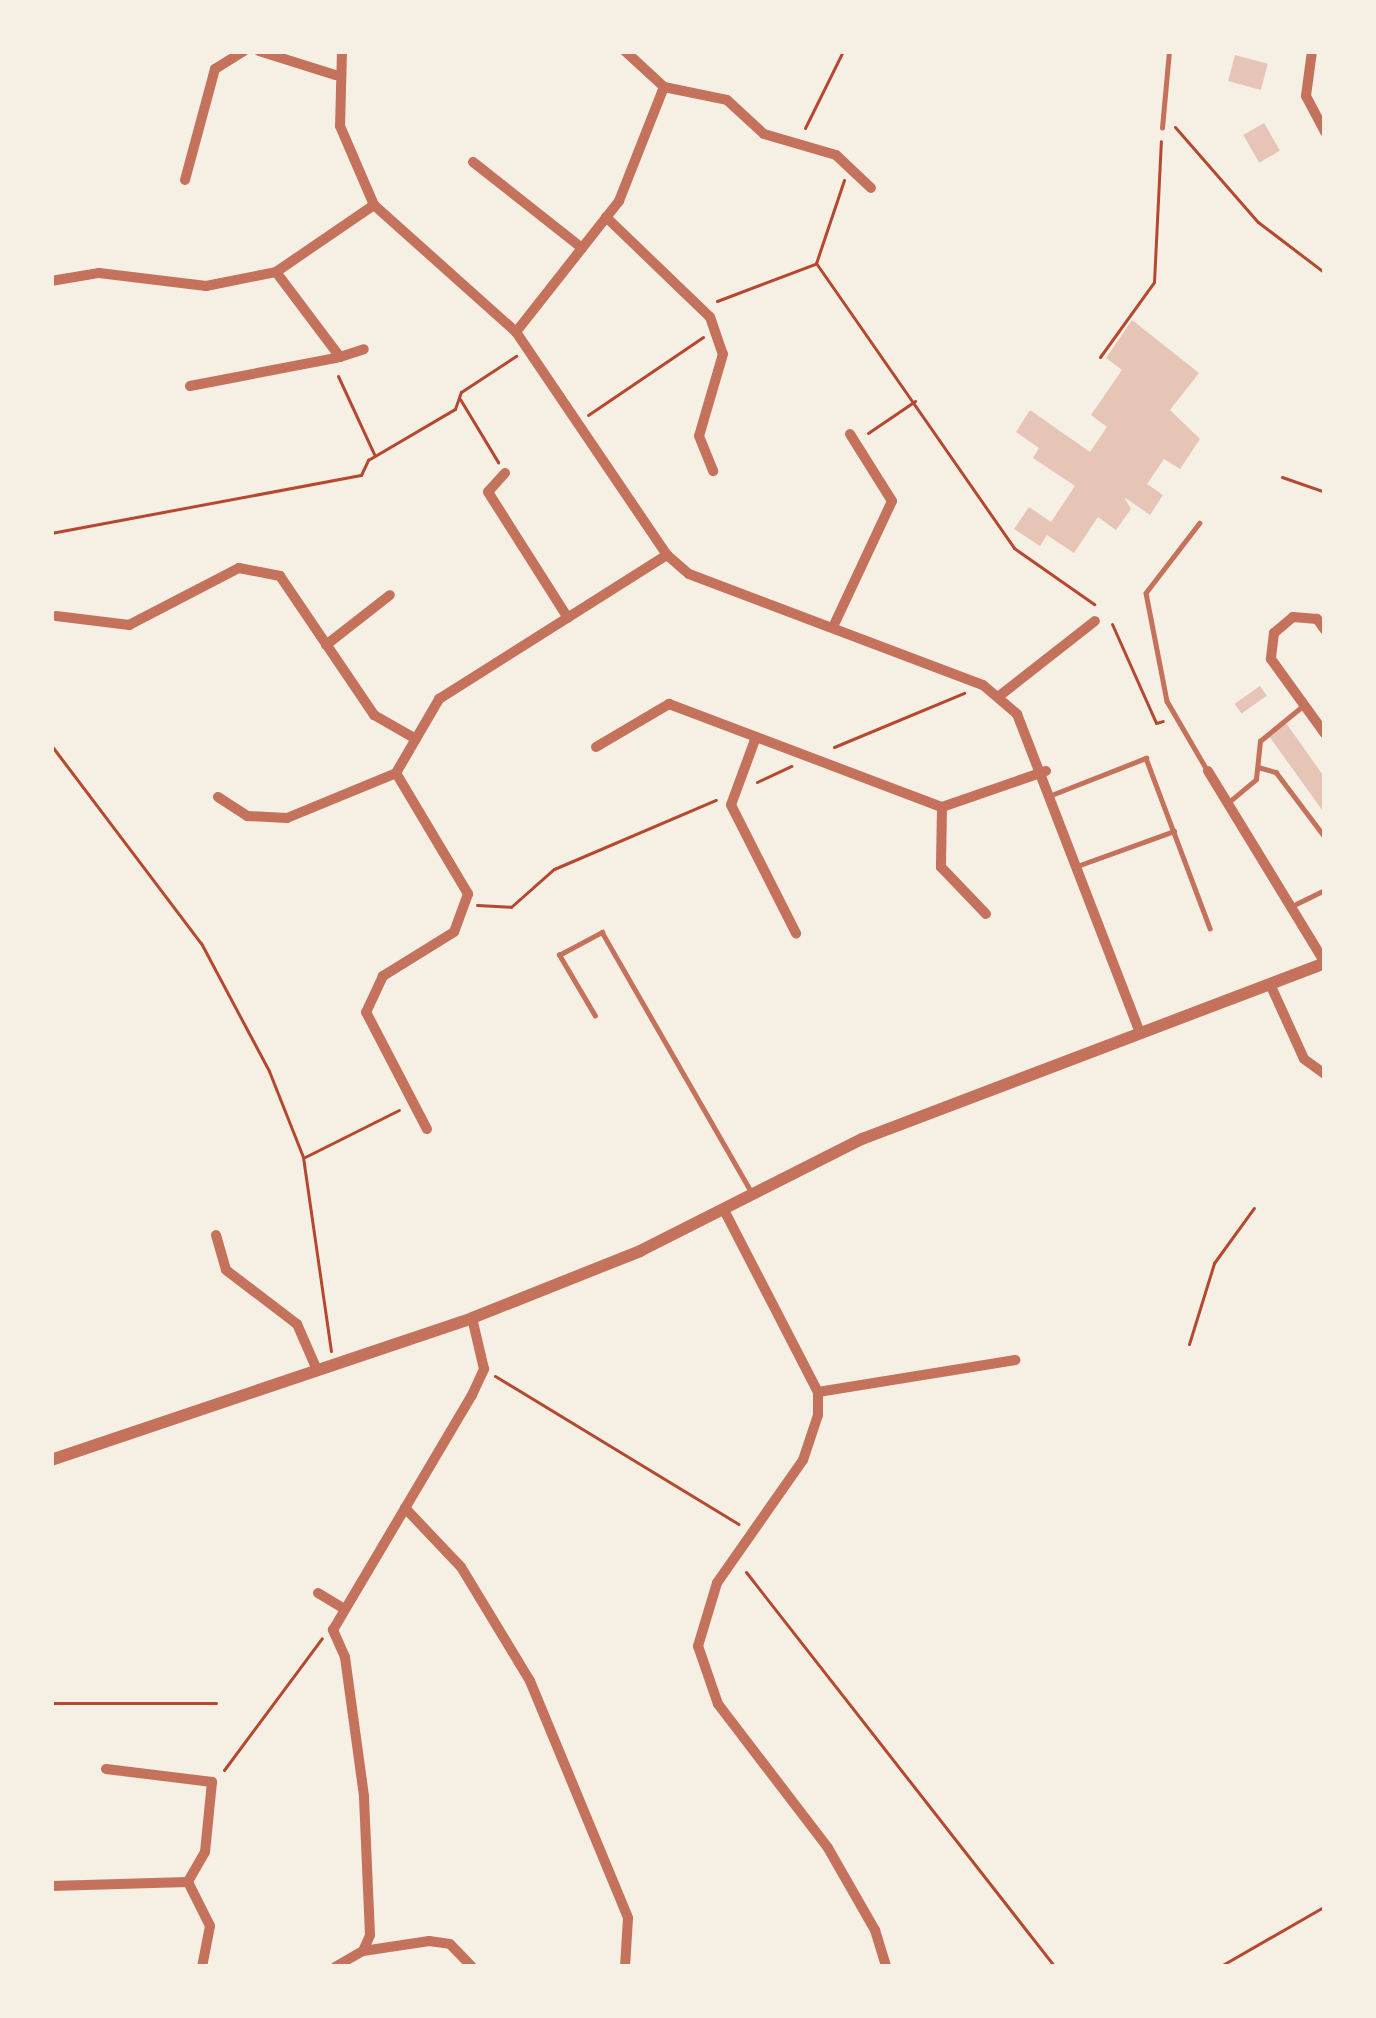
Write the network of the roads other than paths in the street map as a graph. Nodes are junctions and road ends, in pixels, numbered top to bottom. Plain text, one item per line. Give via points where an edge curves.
1 (244, 51) edge
2 (259, 51) edge
3 (342, 51) edge
4 (625, 51) edge
5 (1169, 51) edge
6 (1312, 51) edge
7 (335, 75) junction
8 (664, 87) junction
9 (1162, 128) road end
10 (1325, 132) edge
11 (473, 162) dead end
12 (185, 180) dead end
13 (871, 188) dead end
14 (374, 205) junction
15 (606, 217) junction
16 (582, 248) junction
17 (276, 272) junction
18 (51, 280) edge
19 (516, 332) junction
20 (364, 349) dead end
21 (336, 358) junction
22 (190, 386) dead end
23 (853, 438) road end
24 (712, 470) dead end
25 (505, 473) road end
26 (1200, 523) dead end
27 (667, 555) junction
28 (390, 595) dead end
29 (56, 616) dead end
30 (568, 618) junction
31 (1095, 621) dead end
32 (833, 627) junction
33 (1325, 630) edge
34 (326, 645) junction
35 (998, 697) junction
36 (1304, 705) junction
37 (1325, 734) edge
38 (756, 737) junction
39 (416, 739) junction
40 (596, 747) dead end
41 (1258, 766) junction
42 (1046, 771) junction
43 (1208, 771) joint
44 (396, 773) junction
45 (1054, 794) junction
46 (218, 797) dead end
47 (1229, 802) junction
48 (942, 807) junction
49 (1174, 831) junction
50 (1325, 837) edge
51 (1080, 865) junction
52 (1325, 890) edge
53 (1296, 904) junction
54 (986, 914) dead end
55 (1210, 928) dead end
56 (796, 934) dead end
57 (1325, 963) edge
58 (1270, 984) junction
59 (595, 1016) dead end
60 (1140, 1033) junction
61 (1325, 1074) edge
62 (428, 1129) dead end
63 (754, 1196) junction
64 (725, 1212) junction
65 (216, 1235) dead end
66 (472, 1318) junction
67 (1015, 1360) dead end
68 (317, 1370) junction
69 (818, 1392) junction
70 (51, 1460) edge
71 (405, 1508) junction
72 (318, 1593) dead end
73 (345, 1609) junction
74 (106, 1769) dead end
75 (188, 1882) junction
76 (51, 1886) edge
77 (364, 1951) junction
78 (202, 1967) edge
79 (334, 1967) edge
80 (472, 1967) edge
81 (625, 1967) edge
82 (886, 1967) edge

1 - 12 street via 215,69
2 - 7 street
3 - 7 street
4 - 8 street
5 - 9 lane
6 - 10 street via 1306,96
7 - 14 street via 340,126
8 - 13 street via 727,100 764,134 799,140
8 - 15 street
11 - 16 street
14 - 17 street
14 - 19 street
15 - 16 street
15 - 24 street via 714,328 724,354 699,436
16 - 19 street
17 - 18 street via 206,286 99,273
17 - 21 street
19 - 27 street
20 - 21 street
21 - 22 street
23 - 32 street via 892,501
25 - 30 street via 488,492
26 - 43 lane via 1146,593 1177,717
27 - 30 street
27 - 32 street via 689,574
28 - 34 street
29 - 34 street via 129,625 239,568 280,576
30 - 39 street via 439,699
31 - 35 street
32 - 35 street
33 - 36 street via 1317,619 1292,617 1274,633 1271,659
34 - 39 street via 374,715
35 - 42 street via 1017,714
36 - 37 street
36 - 41 lane via 1260,741
38 - 40 street via 669,704
38 - 48 street
38 - 56 street via 731,805
39 - 44 street
41 - 47 lane via 1256,779
41 - 50 lane via 1276,772
42 - 45 street
42 - 48 street
43 - 47 street
44 - 46 street via 287,818 247,816
44 - 62 street via 468,893 454,932 382,976 366,1012
45 - 49 lane via 1146,758
45 - 51 street
47 - 53 street
48 - 54 street via 941,867
49 - 51 lane
49 - 55 lane
51 - 60 street
52 - 53 lane
53 - 57 street
57 - 58 street
58 - 60 street
58 - 61 street via 1304,1059
59 - 63 lane via 559,955 602,932
60 - 63 street via 862,1138
63 - 64 street
64 - 66 street
64 - 69 street
65 - 68 street via 226,1270 297,1324
66 - 68 street
66 - 71 street via 484,1369
67 - 69 street
68 - 70 street
69 - 82 street via 814,1434 717,1583 698,1646 718,1704 828,1849 875,1930
71 - 73 street
71 - 81 street via 461,1568 530,1681 628,1918
72 - 73 street
73 - 77 street via 333,1630 345,1657 364,1796
74 - 75 street via 212,1782 205,1852
75 - 76 street
75 - 78 street via 210,1925
77 - 79 street
77 - 80 street via 450,1944

